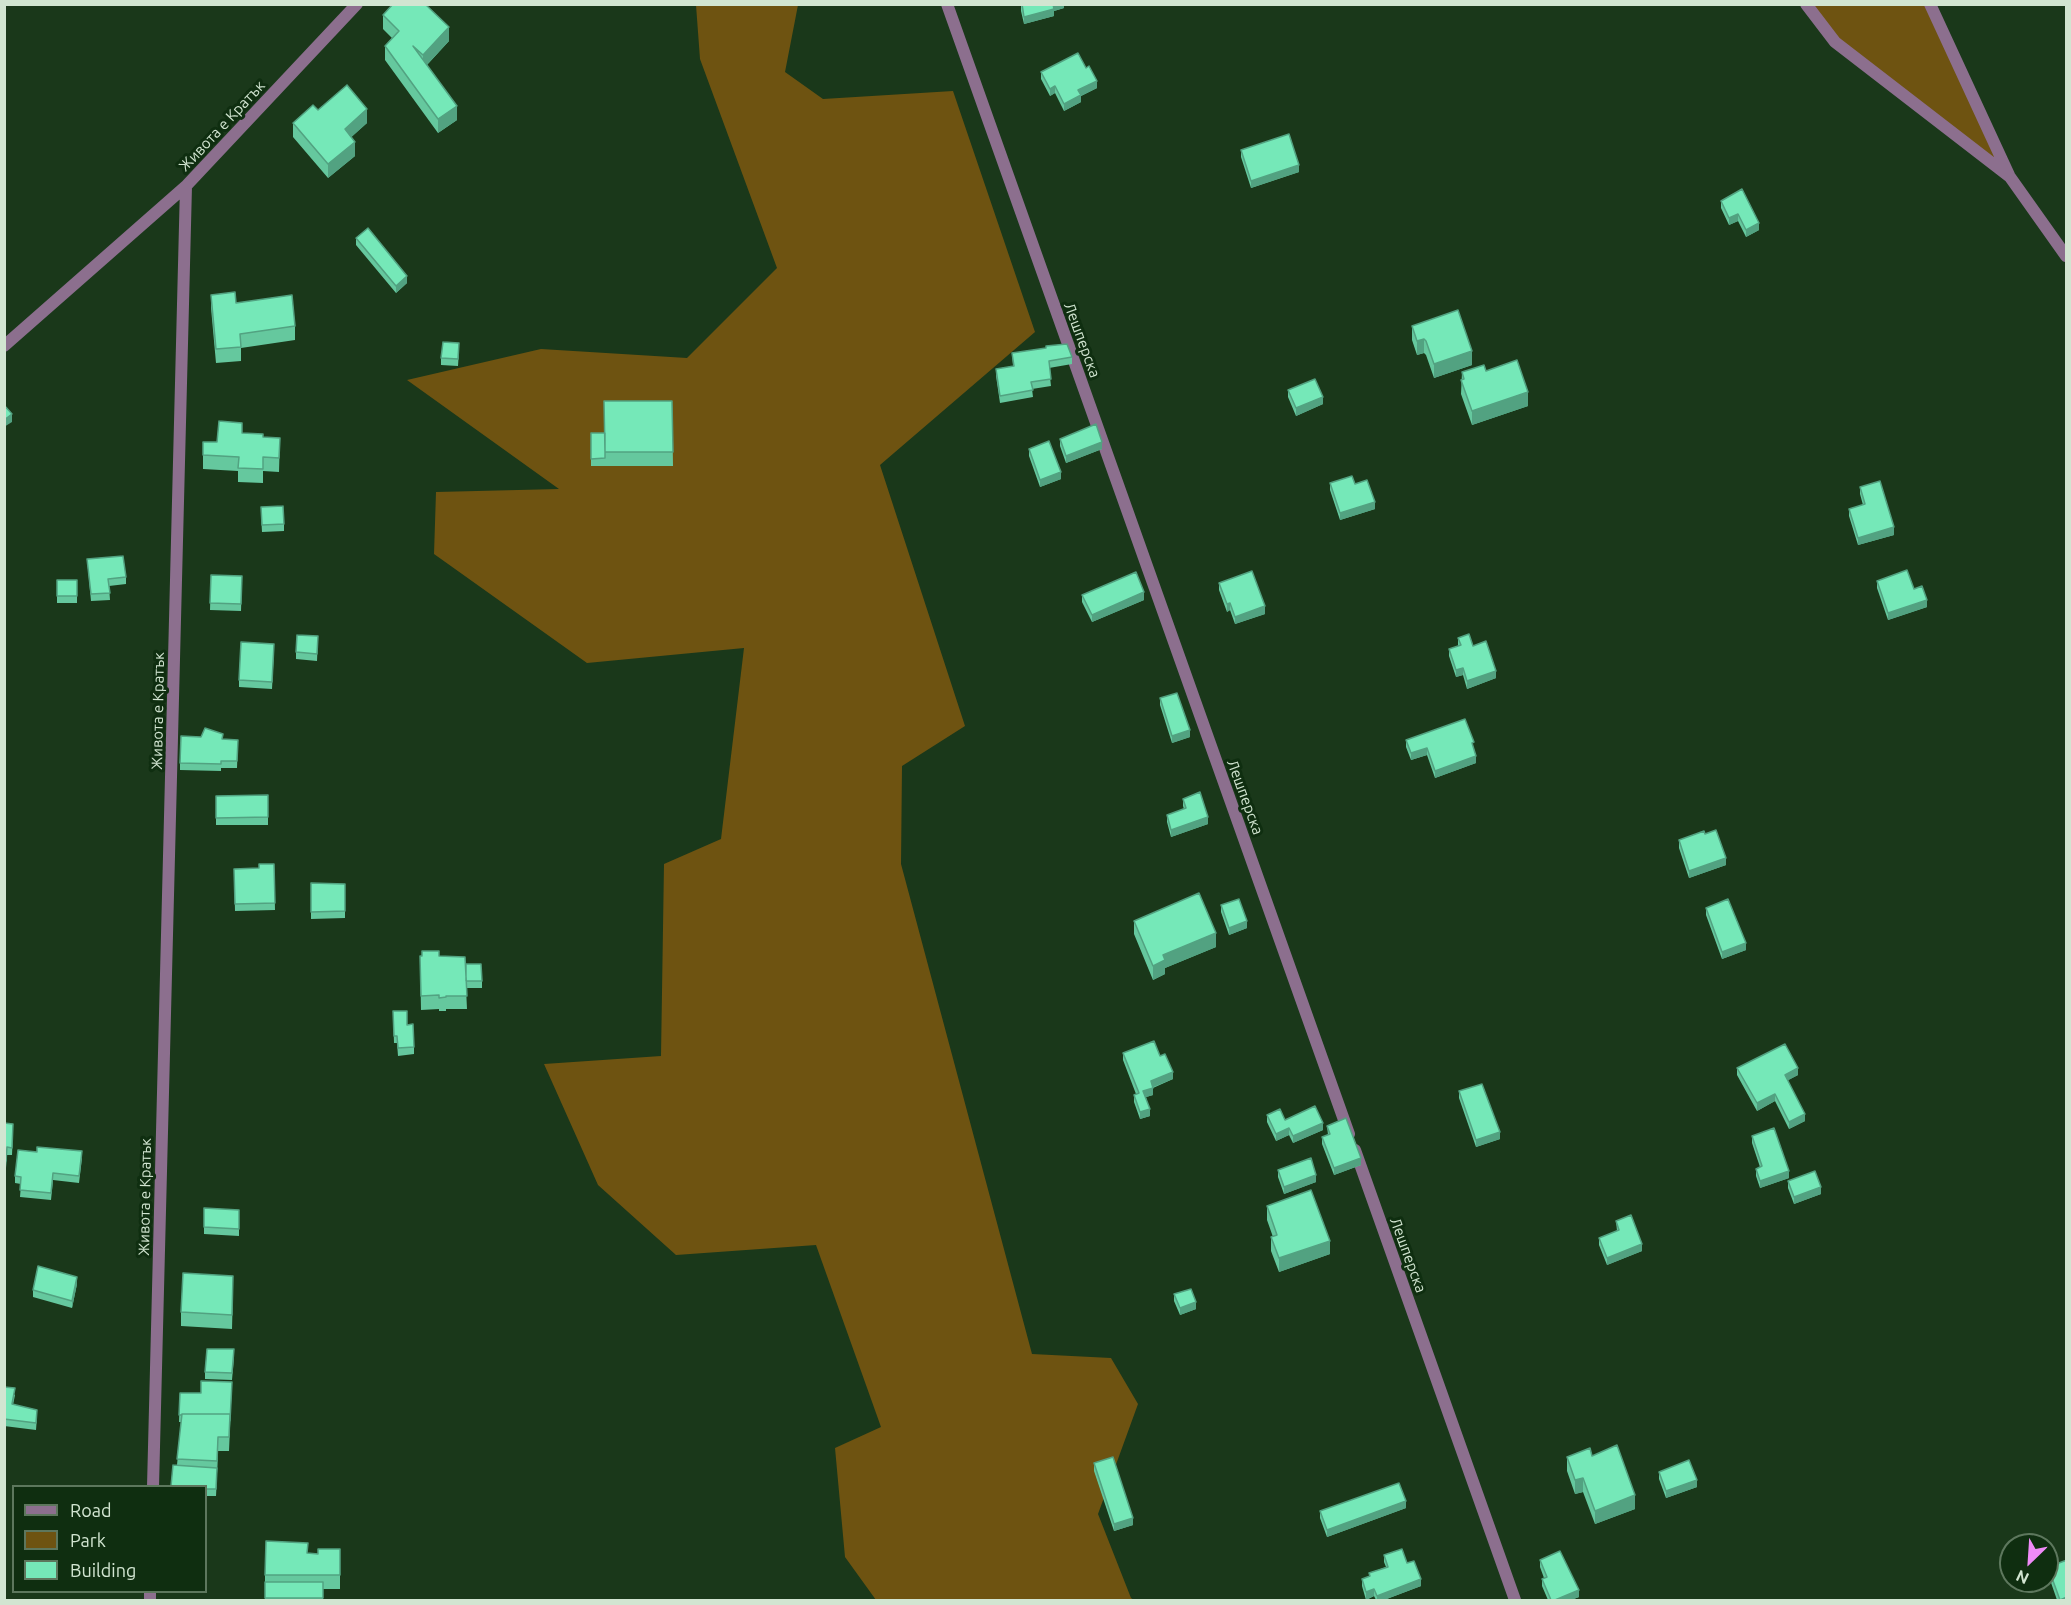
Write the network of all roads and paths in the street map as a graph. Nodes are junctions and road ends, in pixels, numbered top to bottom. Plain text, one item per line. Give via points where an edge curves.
1 (357, 4) edge
2 (946, 4) edge
3 (1806, 4) edge
4 (1930, 4) edge
5 (2010, 177) junction
6 (186, 186) junction
7 (2067, 256) edge
8 (4, 346) edge
9 (153, 1485) edge
10 (1515, 1600) edge

1 - 6 street, Живота е Кратък
2 - 10 street, Лешперска
3 - 5 street via 1835,42
4 - 5 street
5 - 7 street
6 - 8 street
6 - 9 street, Живота е Кратък

